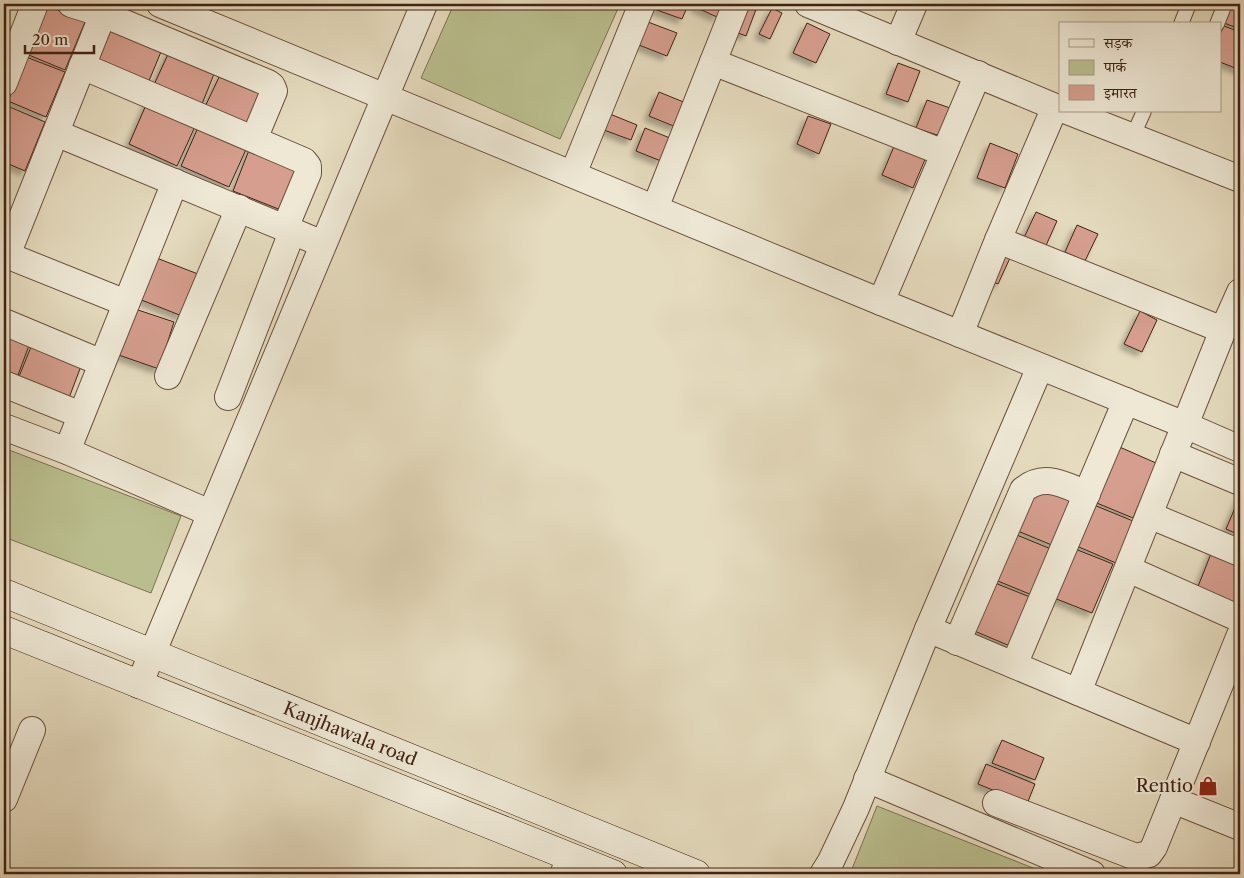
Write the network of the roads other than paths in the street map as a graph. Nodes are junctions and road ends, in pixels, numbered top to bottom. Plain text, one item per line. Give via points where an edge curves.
1 (35, 4) edge
2 (71, 4) edge
3 (160, 4) edge
4 (424, 4) edge
5 (642, 4) edge
6 (736, 4) edge
7 (808, 4) edge
8 (914, 4) edge
9 (1189, 4) edge
10 (1225, 4) edge
11 (105, 9) edge
12 (1182, 22) edge
13 (1218, 22) edge
14 (898, 42) junction
15 (10, 46) edge
16 (713, 62) junction
17 (82, 66) junction
18 (978, 74) junction
19 (4, 83) edge
20 (385, 97) junction
21 (1059, 108) edge
22 (1060, 112) edge
23 (1068, 112) edge
24 (1144, 112) edge
25 (56, 133) junction
26 (1132, 138) junction
27 (254, 139) junction
28 (944, 153) junction
29 (573, 174) junction
30 (1240, 179) edge
31 (175, 182) junction
32 (239, 208) junction
33 (655, 208) junction
34 (288, 230) junction
35 (998, 240) junction
36 (323, 244) junction
37 (5, 255) edge
38 (1240, 292) edge
39 (881, 302) junction
40 (126, 303) junction
41 (4, 322) edge
42 (1223, 330) junction
43 (960, 334) junction
44 (102, 363) junction
45 (1040, 367) junction
46 (168, 376) dead end
47 (4, 384) edge
48 (228, 397) dead end
49 (1126, 401) junction
50 (81, 415) junction
51 (1185, 425) junction
52 (4, 426) edge
53 (1240, 449) edge
54 (67, 451) junction
55 (1173, 454) junction
56 (1240, 482) edge
57 (1086, 494) junction
58 (210, 513) junction
59 (1149, 515) junction
60 (1240, 553) edge
61 (1128, 569) junction
62 (4, 593) edge
63 (1240, 619) edge
64 (928, 629) junction
65 (4, 630) edge
66 (1240, 635) edge
67 (957, 642) junction
68 (152, 653) junction
69 (1014, 666) junction
70 (139, 685) junction
71 (1078, 692) junction
72 (32, 730) dead end
73 (1196, 742) junction
74 (867, 779) junction
75 (4, 799) edge
76 (1173, 800) junction
77 (996, 802) dead end
78 (1240, 827) edge
79 (560, 864) edge
80 (613, 874) edge
81 (696, 874) edge
82 (823, 874) edge
83 (1092, 874) edge

1 - 15 street
2 - 11 street
3 - 20 street
4 - 20 street
5 - 29 street
6 - 16 street
7 - 14 street
8 - 14 street
9 - 12 lane
10 - 13 lane
11 - 17 street
11 - 27 street via 268,82 274,91
14 - 18 street
15 - 19 street
16 - 28 street
16 - 33 street
17 - 25 street
17 - 27 street
18 - 21 street
18 - 28 street
20 - 29 street
20 - 36 street
22 - 35 street
23 - 26 street
24 - 26 lane
25 - 31 street
25 - 37 street
26 - 30 street
27 - 34 street via 304,161 308,166
28 - 39 street
29 - 33 street
31 - 32 street
31 - 40 street
32 - 34 street
32 - 46 street
33 - 39 street
34 - 36 street
34 - 48 street
35 - 42 street
35 - 43 street
36 - 58 street
37 - 40 street
38 - 42 street
39 - 43 street
40 - 44 street
41 - 44 street
42 - 51 street
43 - 45 street
44 - 50 street
45 - 49 street
45 - 64 street
47 - 50 street
49 - 51 street
49 - 57 street
50 - 54 street
51 - 53 street
51 - 55 street
52 - 54 street
54 - 58 street
55 - 56 street
55 - 59 street
57 - 67 street via 1042,480 1030,483 1023,490
57 - 69 street
58 - 68 street
59 - 60 street
59 - 61 street
61 - 63 street
61 - 71 street
62 - 68 main road, Kanjhawala road
64 - 67 street
64 - 74 street
65 - 70 main road, Kanjhawala road
66 - 73 street
67 - 69 street
68 - 70 street
68 - 81 main road, Kanjhawala road
69 - 71 street
70 - 79 main road, Kanjhawala road
71 - 73 street
72 - 75 street
73 - 76 street
74 - 82 street
74 - 83 street
76 - 77 street via 1154,847 1141,857
76 - 78 street
79 - 80 main road, Kanjhawala road

